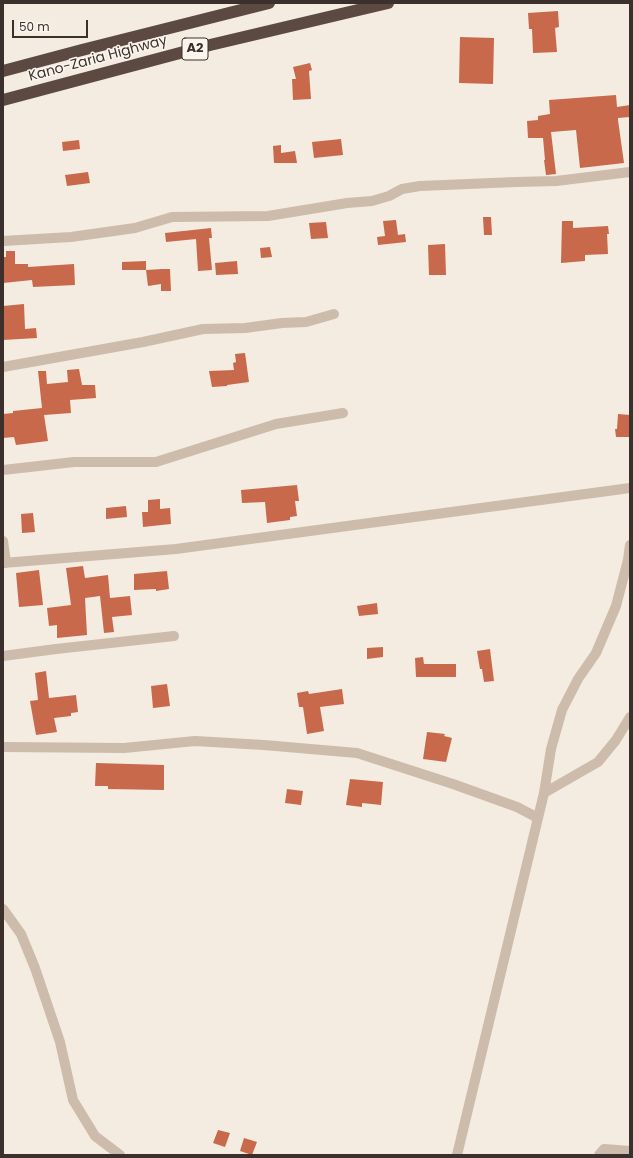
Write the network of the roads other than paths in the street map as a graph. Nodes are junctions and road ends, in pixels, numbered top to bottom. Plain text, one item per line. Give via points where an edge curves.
1 (269, 3) edge
2 (388, 3) edge
3 (3, 71) edge
4 (3, 100) edge
5 (630, 172) edge
6 (3, 241) edge
7 (334, 314) dead end
8 (3, 367) edge
9 (343, 413) dead end
10 (3, 470) edge
11 (630, 488) edge
12 (3, 541) edge
13 (630, 545) edge
14 (5, 563) edge
15 (174, 636) dead end
16 (3, 656) edge
17 (630, 717) edge
18 (3, 747) edge
19 (544, 793) junction
20 (538, 818) junction
21 (3, 909) edge
22 (630, 1151) edge
23 (120, 1155) edge
24 (457, 1155) edge
25 (599, 1155) edge

1 - 3 highway, Kano-Zaria Highway / A2
2 - 4 highway, Kano-Zaria Highway / A2 via 210,45
5 - 6 street via 556,182 420,186 402,189 372,201 268,216 172,217 135,228 71,237
7 - 8 street via 306,322 203,329
9 - 10 street via 276,424 156,462 74,462
11 - 14 street via 176,549
12 - 14 street
13 - 19 street via 616,606 596,653 578,679 562,710 551,749
15 - 16 street
17 - 19 street via 598,762
18 - 20 street via 124,748 195,741 357,754 453,784
19 - 20 street
20 - 24 street
21 - 23 street via 21,934 35,968 60,1042 73,1100 95,1136
22 - 25 street via 604,1149

